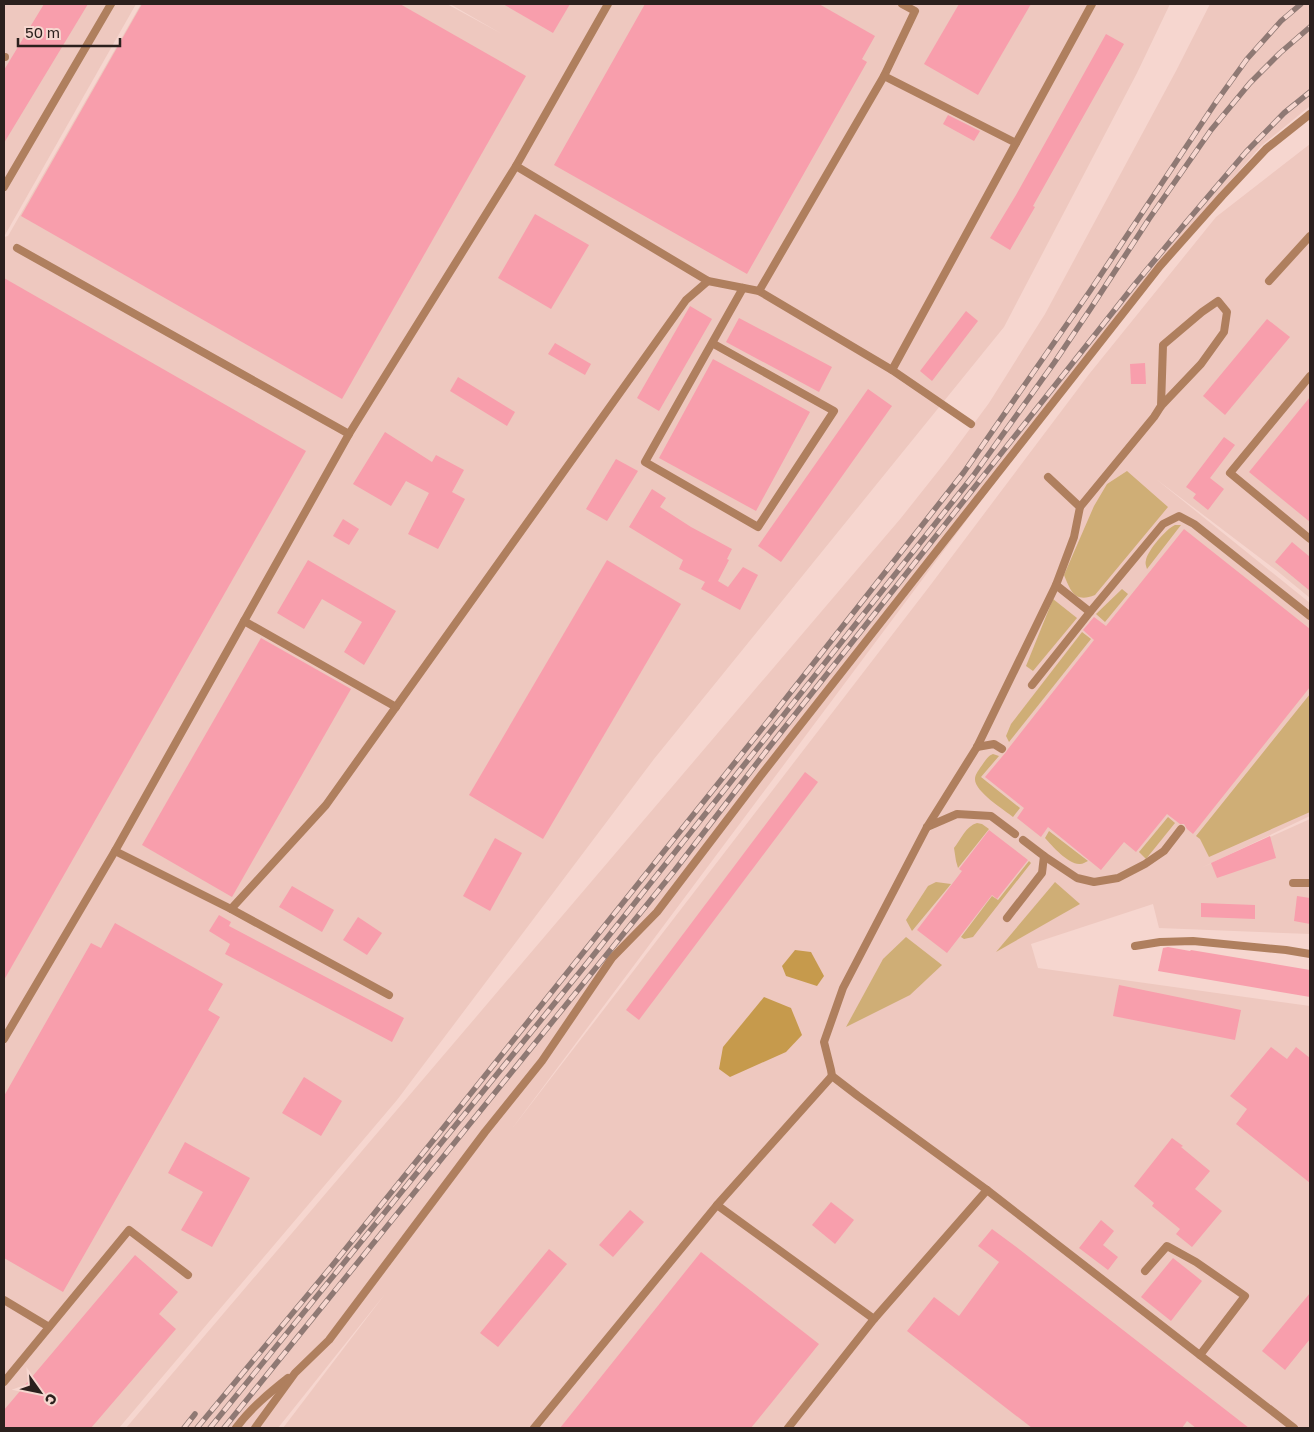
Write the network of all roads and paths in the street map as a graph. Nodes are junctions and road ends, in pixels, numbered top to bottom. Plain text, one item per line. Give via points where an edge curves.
1 (111, 4) edge
2 (608, 4) edge
3 (902, 4) edge
4 (1092, 4) edge
5 (884, 76) junction
6 (1310, 114) edge
7 (1016, 143) junction
8 (516, 166) junction
9 (4, 186) edge
10 (1310, 236) edge
11 (17, 248) dead end
12 (708, 281) junction
13 (1269, 281) dead end
14 (743, 288) junction
15 (758, 291) junction
16 (712, 343) junction
17 (892, 370) junction
18 (1310, 376) edge
19 (1161, 406) junction
20 (971, 424) dead end
21 (349, 434) junction
22 (1048, 477) dead end
23 (1080, 507) junction
24 (1310, 539) edge
25 (1056, 584) junction
26 (1090, 612) junction
27 (1310, 616) edge
28 (244, 622) junction
29 (1032, 685) dead end
30 (396, 707) junction
31 (978, 747) junction
32 (1002, 749) dead end
33 (927, 827) junction
34 (1182, 829) dead end
35 (1015, 834) dead end
36 (1023, 840) dead end
37 (114, 851) junction
38 (1044, 856) junction
39 (1292, 883) dead end
40 (1310, 883) edge
41 (231, 909) junction
42 (1007, 918) dead end
43 (1135, 946) dead end
44 (1310, 954) edge
45 (389, 995) dead end
46 (4, 1039) edge
47 (832, 1076) junction
48 (987, 1190) junction
49 (717, 1205) junction
50 (1144, 1271) dead end
51 (188, 1275) dead end
52 (4, 1300) edge
53 (874, 1319) junction
54 (49, 1327) junction
55 (1200, 1355) junction
56 (295, 1373) junction
57 (4, 1382) edge
58 (236, 1428) edge
59 (255, 1428) edge
60 (534, 1428) edge
61 (788, 1428) edge
62 (1294, 1428) edge

1 - 9 lane
2 - 8 lane
3 - 5 lane via 915,11
4 - 7 lane
5 - 7 lane
5 - 15 lane
6 - 56 lane via 1266,149 1160,266 657,912 612,958 542,1061 329,1340
7 - 17 lane
8 - 12 lane
8 - 21 lane
10 - 13 lane
11 - 21 lane
12 - 14 lane
12 - 30 lane via 686,300
14 - 15 lane
14 - 16 lane
15 - 17 lane
16 - 16 lane via 645,462 758,527 834,411
17 - 20 lane
18 - 24 lane via 1230,473
19 - 19 lane via 1201,364 1224,332 1227,312 1218,301 1163,345
19 - 23 lane
21 - 28 lane
22 - 23 lane
23 - 25 lane via 1074,537
25 - 26 lane
25 - 31 lane
26 - 27 lane via 1163,524 1179,516 1194,524
26 - 29 lane
28 - 30 lane
28 - 37 lane
30 - 41 lane via 326,805
31 - 32 lane via 994,744
31 - 33 lane
33 - 35 lane via 957,814 991,816
33 - 47 lane via 843,988 824,1042
34 - 38 lane via 1164,851 1118,878 1094,882 1077,878
36 - 38 lane
37 - 41 lane
37 - 46 lane
38 - 42 lane via 1042,873
39 - 40 lane
41 - 45 lane
43 - 44 lane via 1193,941
47 - 48 lane
47 - 49 lane
48 - 53 lane
48 - 55 lane
49 - 53 lane
49 - 60 lane
50 - 55 lane via 1167,1246 1245,1296
51 - 54 lane via 129,1230
52 - 54 lane
53 - 61 lane
54 - 57 lane
55 - 62 lane
56 - 58 lane via 263,1398
56 - 59 lane

